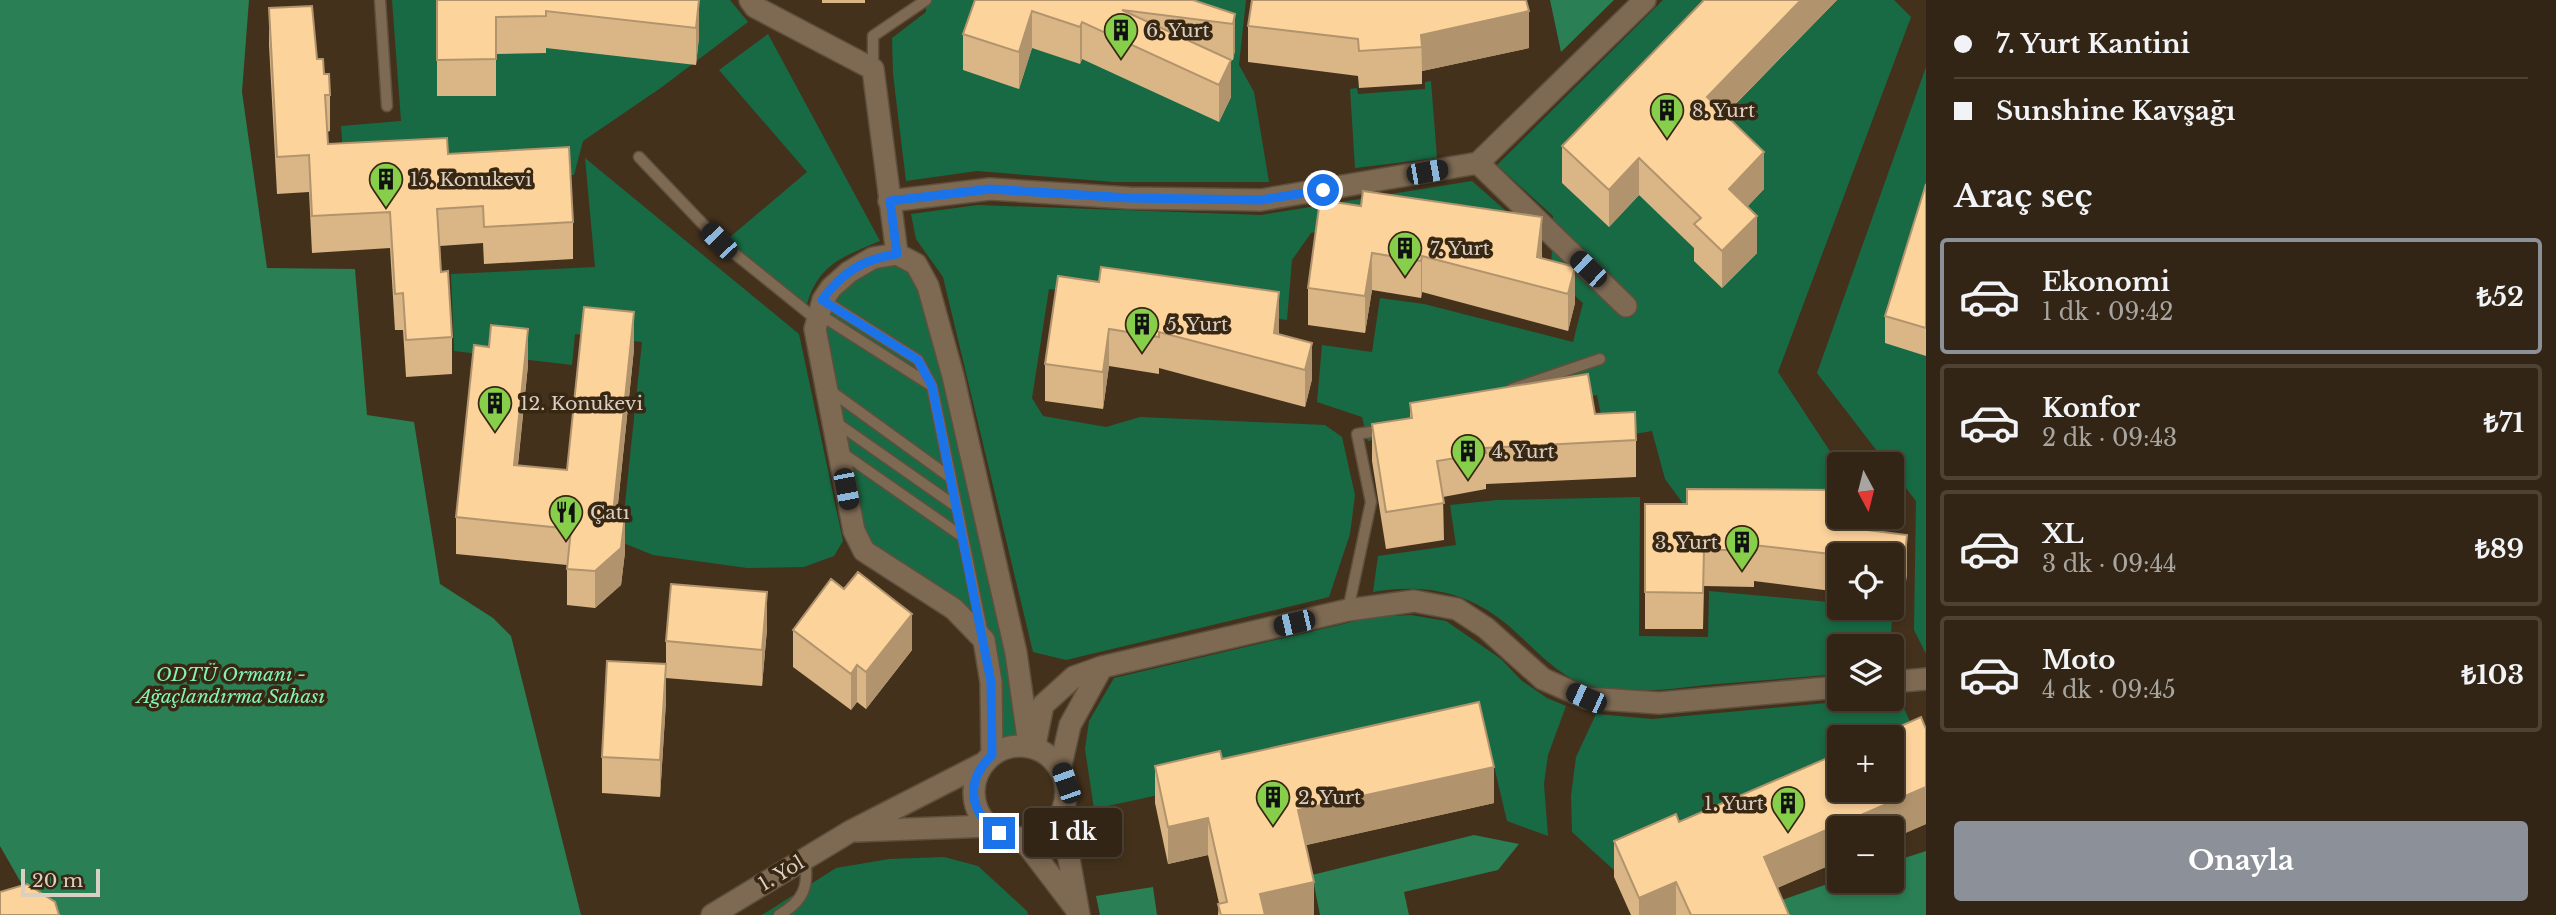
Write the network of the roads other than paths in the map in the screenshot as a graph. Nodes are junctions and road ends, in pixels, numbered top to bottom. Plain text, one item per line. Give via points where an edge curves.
1 (380, 0) edge
2 (750, 0) edge
3 (926, 0) edge
4 (1644, 0) edge
5 (873, 69) junction
6 (387, 106) dead end
7 (639, 157) dead end
8 (1478, 163) junction
9 (890, 201) junction
10 (897, 254) junction
11 (1626, 306) dead end
12 (820, 311) junction
13 (1600, 359) dead end
14 (826, 387) junction
15 (1499, 393) edge
16 (832, 419) junction
17 (1399, 428) edge
18 (838, 450) junction
19 (951, 478) junction
20 (957, 507) junction
21 (963, 537) junction
22 (1348, 610) junction
23 (984, 640) junction
24 (1102, 667) junction
25 (1926, 680) edge
26 (1904, 681) edge
27 (1827, 688) edge
28 (1031, 746) junction
29 (987, 759) junction
30 (1060, 769) junction
31 (1060, 814) junction
32 (989, 826) junction
33 (851, 831) junction
34 (1022, 838) junction
35 (805, 859) junction
36 (1078, 913) edge
37 (712, 915) edge
38 (779, 915) edge

1 - 6 lane
2 - 5 street via 755,7
3 - 5 lane via 873,36
4 - 8 street
5 - 9 street
7 - 12 lane via 719,241
8 - 9 street via 1261,200 990,189
8 - 11 street
9 - 10 street
10 - 12 street via 873,258 849,272 831,288
10 - 28 street via 916,264 928,286 953,376 1016,653
12 - 14 street via 815,329
12 - 19 lane via 918,360 932,386
13 - 15 lane
14 - 16 street
14 - 19 lane
16 - 18 street
16 - 20 lane
17 - 22 lane via 1357,434 1371,502
18 - 21 lane
18 - 23 street via 854,531 864,551 954,609
19 - 20 lane
20 - 21 lane
21 - 23 lane
22 - 24 street
22 - 27 street via 1414,601 1457,609 1486,628 1543,679 1586,698 1659,703
23 - 29 street via 991,682
24 - 28 street via 1074,677 1043,705
24 - 30 street via 1070,725
25 - 26 street
28 - 29 street via 1002,748
28 - 30 street via 1052,758
29 - 32 street via 973,790 980,816
29 - 33 street, 1. Yol
30 - 31 street via 1066,799
31 - 34 street via 1044,831
31 - 36 street
32 - 33 street
32 - 34 street
33 - 35 street, 1. Yol
34 - 36 street
35 - 37 street, 1. Yol
35 - 38 lane via 808,877 802,895

